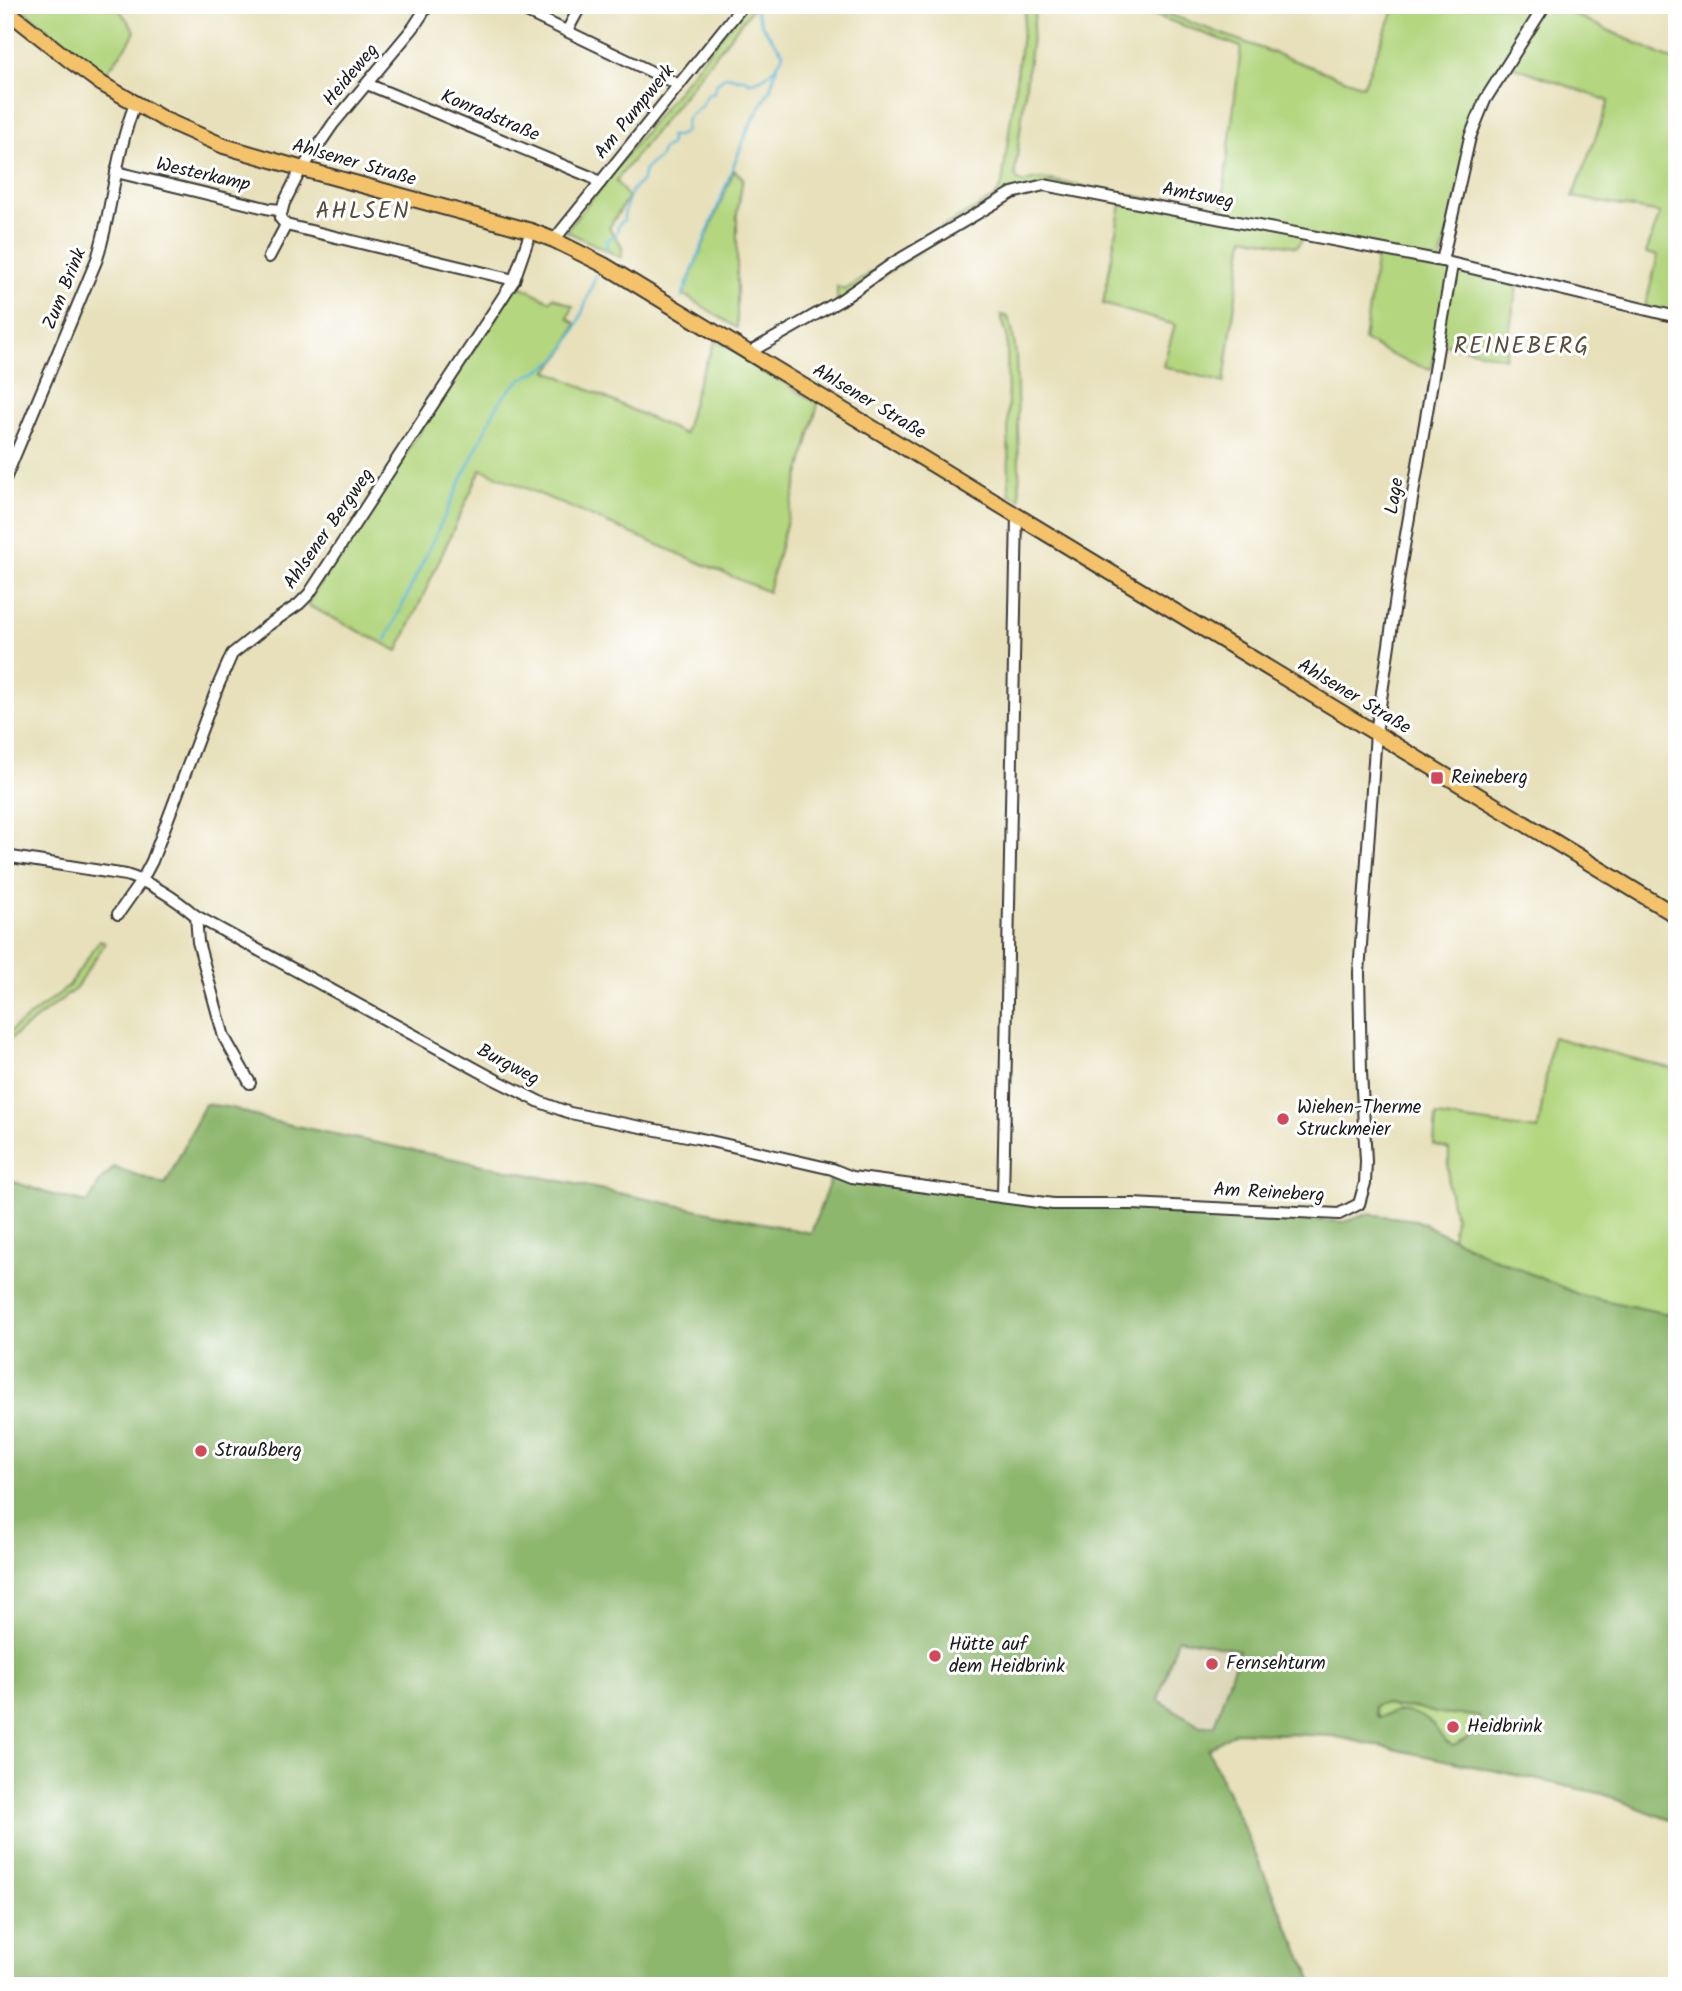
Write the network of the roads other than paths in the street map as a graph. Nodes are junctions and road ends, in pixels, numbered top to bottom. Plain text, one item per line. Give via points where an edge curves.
1 (428, 5) edge
2 (512, 5) edge
3 (580, 5) edge
4 (743, 5) edge
5 (1545, 5) edge
6 (5, 9) edge
7 (567, 31) junction
8 (367, 84) junction
9 (678, 85) junction
10 (135, 104) junction
11 (303, 169) junction
12 (116, 172) junction
13 (600, 183) junction
14 (282, 209) junction
15 (286, 225) junction
16 (531, 231) junction
17 (554, 240) junction
18 (270, 257) dead end
19 (1446, 263) junction
20 (514, 280) junction
21 (1677, 317) edge
22 (750, 352) junction
23 (5, 479) edge
24 (1017, 514) junction
25 (1376, 733) junction
26 (5, 856) edge
27 (142, 880) junction
28 (118, 914) dead end
29 (196, 916) junction
30 (1677, 916) edge
31 (250, 1083) dead end
32 (832, 1169) joint
33 (1003, 1197) junction

1 - 8 street, Heideweg
2 - 7 street
3 - 7 street
4 - 9 street, Am Pumpwerk
5 - 19 street, Lage via 1485,100 1470,136
6 - 10 main road, Ahlsener Straße
7 - 9 street
8 - 11 street, Heideweg
8 - 13 street, Konradstraße
9 - 13 street, Am Pumpwerk
10 - 11 main road, Ahlsener Straße via 224,146
10 - 12 street, Zum Brink
11 - 14 street
11 - 16 main road, Ahlsener Straße
12 - 14 street, Westerkamp
12 - 23 street, Zum Brink via 97,259
13 - 17 street, Am Pumpwerk
14 - 15 street via 280,218
15 - 18 street
15 - 20 street
16 - 17 main road, Ahlsener Straße
16 - 20 street, Ahlsener Bergweg
17 - 22 main road, Ahlsener Straße
19 - 21 street, Amtsweg
19 - 22 street, Amtsweg via 1037,185 1012,193 940,234
19 - 25 street, Lage
20 - 27 street, Ahlsener Bergweg via 309,594 232,654
22 - 24 main road, Ahlsener Straße
24 - 25 main road, Ahlsener Straße
24 - 33 street
25 - 30 main road, Ahlsener Straße
25 - 33 street, Am Reineberg via 1359,973 1366,1160 1359,1204 1339,1214 1053,1204
26 - 27 street, Burgweg
27 - 28 street, Ahlsener Bergweg
27 - 29 street, Burgweg
29 - 31 street via 198,942 224,1037
29 - 32 street, Burgweg via 540,1102 570,1113
32 - 33 street, Am Reineberg via 852,1177

